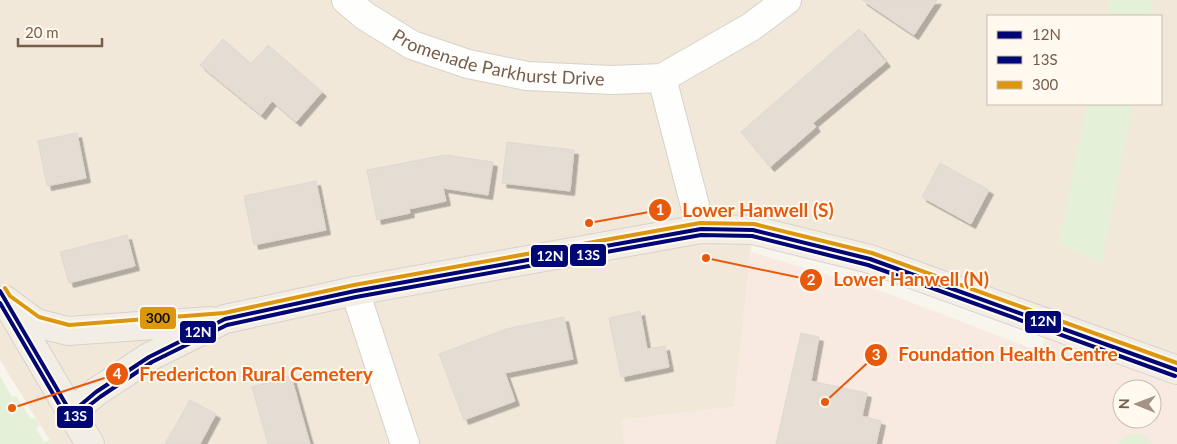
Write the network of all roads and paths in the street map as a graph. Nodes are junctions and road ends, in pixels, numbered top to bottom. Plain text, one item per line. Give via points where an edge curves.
1 (346, 0) edge
2 (787, 0) edge
3 (662, 78) junction
4 (701, 229) junction
5 (355, 291) junction
6 (3, 296) edge
7 (225, 319) junction
8 (1139, 356) junction
9 (1177, 357) edge
10 (1177, 370) edge
11 (71, 413) junction
12 (90, 444) edge
13 (405, 444) edge

1 - 3 street, Promenade Parkhurst Drive via 365,16 412,45 468,64 527,76 612,80
2 - 3 street via 751,28
3 - 4 street
4 - 5 main road
4 - 8 main road via 753,230 870,259
5 - 7 main road
5 - 13 street
6 - 7 main road via 36,323 68,331
6 - 11 main road
7 - 11 main road via 149,357
8 - 9 main road
8 - 10 main road
11 - 12 main road

